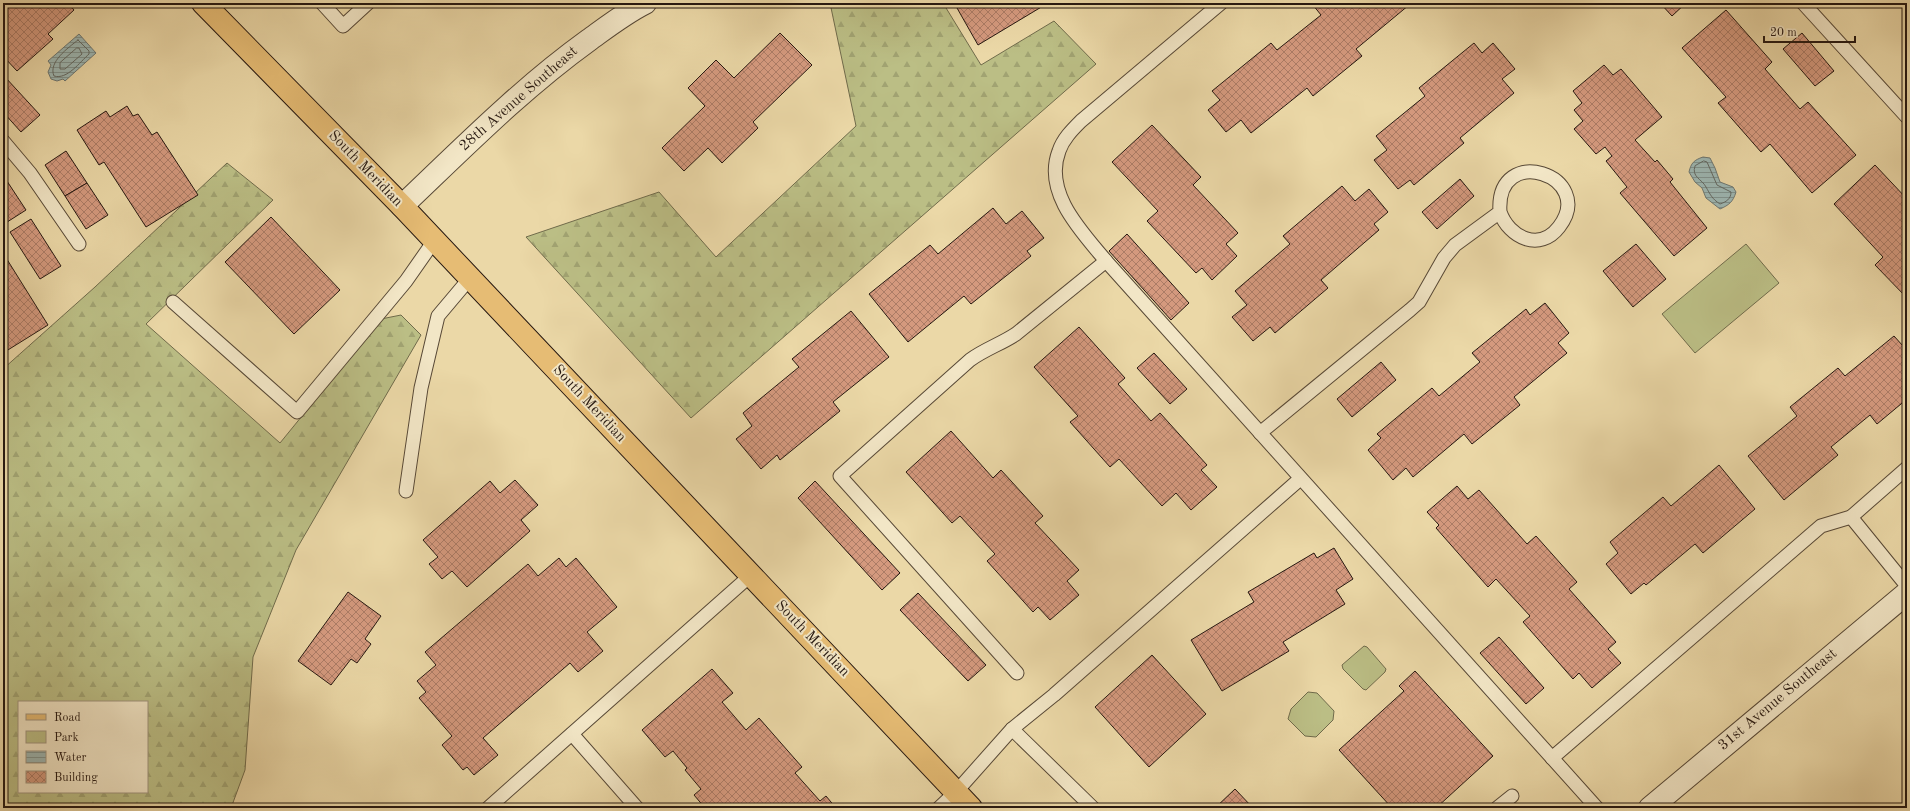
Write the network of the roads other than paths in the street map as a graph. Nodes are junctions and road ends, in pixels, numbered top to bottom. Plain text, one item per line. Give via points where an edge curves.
1 (203, 3) edge
2 (322, 3) edge
3 (368, 3) edge
4 (645, 3) edge
5 (1221, 3) edge
6 (1803, 3) edge
7 (1907, 117) edge
8 (3, 141) edge
9 (402, 206) junction
10 (1500, 212) junction
11 (434, 241) junction
12 (79, 244) dead end
13 (1106, 261) junction
14 (470, 278) junction
15 (173, 302) dead end
16 (1260, 433) junction
17 (1907, 468) edge
18 (1300, 479) junction
19 (406, 491) dead end
20 (1851, 518) junction
21 (751, 575) junction
22 (1907, 586) edge
23 (1907, 593) edge
24 (1017, 673) dead end
25 (1012, 728) junction
26 (572, 734) junction
27 (1552, 758) junction
28 (956, 792) junction
29 (1512, 796) dead end
30 (488, 808) edge
31 (637, 808) edge
32 (939, 808) edge
33 (971, 808) edge
34 (1093, 808) edge
35 (1497, 808) edge
36 (1597, 808) edge
37 (1650, 808) edge

1 - 9 main road, South Meridian
2 - 3 lane via 342,26
4 - 9 street, 28th Avenue Southeast via 598,33 549,71 485,126
5 - 13 lane via 1081,121 1069,133 1059,151 1055,170 1066,209
6 - 7 lane
8 - 12 lane via 30,173
9 - 11 main road, South Meridian
10 - 10 lane via 1502,190 1515,176 1524,172 1546,174 1561,186 1566,196 1567,205 1563,222 1558,229 1543,238 1527,239 1512,232 1504,223
10 - 16 lane via 1455,245 1444,258 1419,302
11 - 14 main road, South Meridian
11 - 15 lane via 406,282 297,412
13 - 16 lane
13 - 24 lane via 1016,334 970,360 840,476
14 - 19 lane via 438,316 421,388
14 - 21 main road, South Meridian
16 - 18 lane
17 - 20 lane
18 - 25 lane via 1060,690
18 - 27 lane
20 - 22 lane
20 - 27 lane via 1820,526
21 - 26 lane
21 - 28 main road, South Meridian
23 - 37 street, 31st Avenue Southeast
25 - 28 lane
25 - 34 lane
26 - 30 lane
26 - 31 lane
27 - 36 lane
28 - 32 lane
28 - 33 main road, South Meridian
29 - 35 lane

